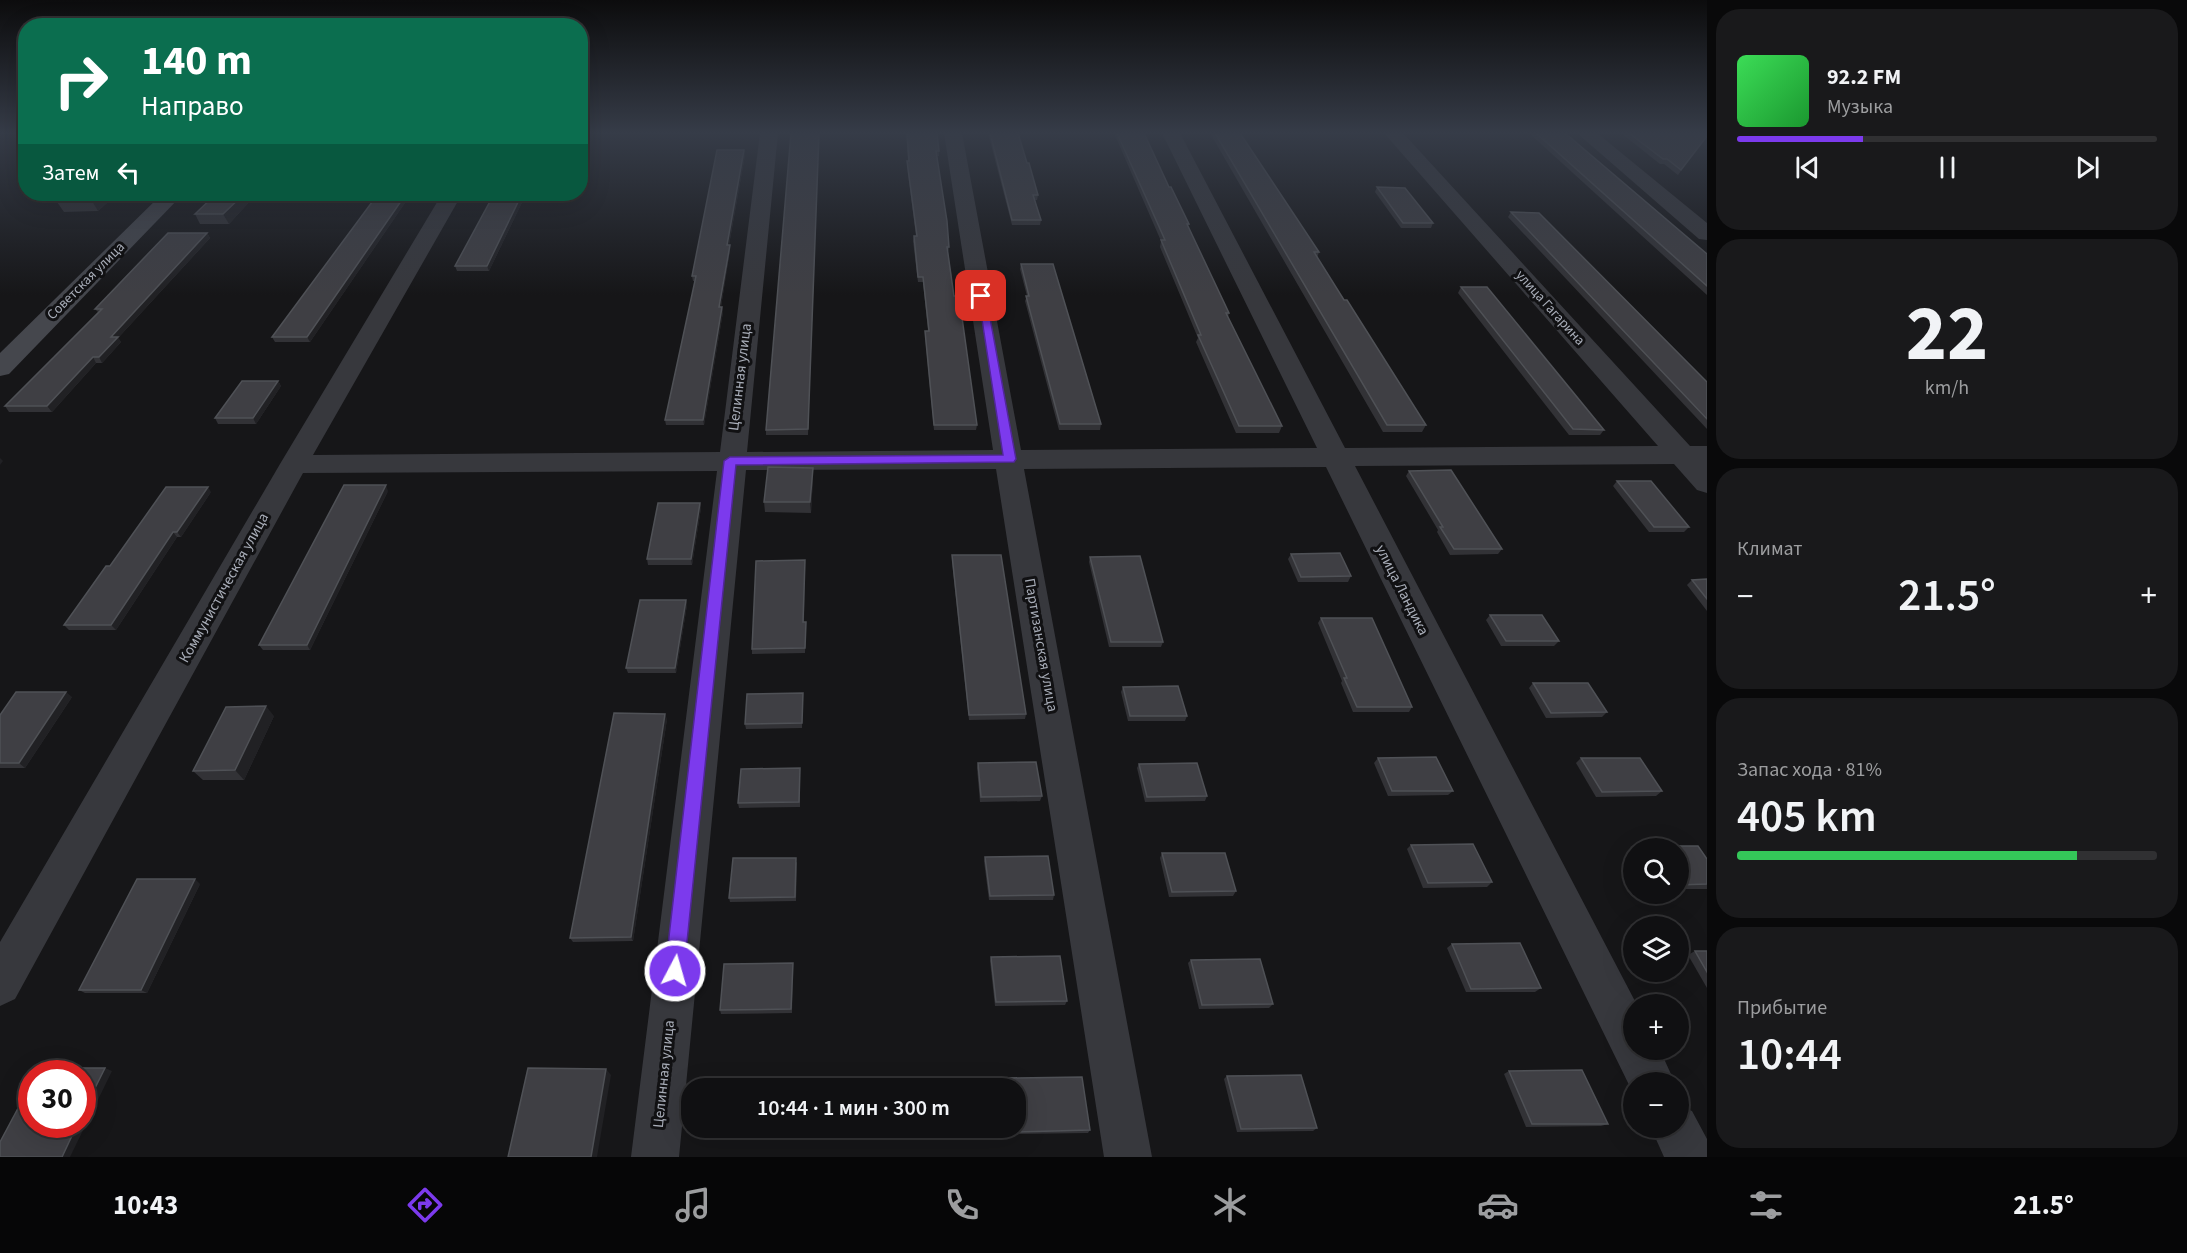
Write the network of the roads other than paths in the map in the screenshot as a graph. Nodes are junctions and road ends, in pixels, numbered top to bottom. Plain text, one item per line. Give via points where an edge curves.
1 (763, 187) edge
2 (962, 187) edge
3 (1197, 187) edge
4 (1444, 187) edge
5 (1651, 187) edge
6 (166, 201) edge
7 (448, 201) edge
8 (1707, 234) edge
9 (0, 368) edge
10 (1695, 455) edge
11 (1335, 458) junction
12 (1010, 459) junction
13 (730, 461) junction
14 (294, 464) junction
15 (1707, 483) edge
16 (0, 984) edge
17 (1623, 1026) edge
18 (1680, 1138) edge
19 (655, 1157) edge
20 (1128, 1157) edge
21 (1690, 1157) edge

1 - 13 street, Целинная улица
2 - 12 street, Партизанская улица
3 - 11 street, улица Ландика
4 - 10 street, улица Гагарина
5 - 8 street
6 - 9 street, Советская улица
7 - 14 street, Коммунистическая улица
10 - 11 street
10 - 15 street, улица Гагарина
11 - 12 street
11 - 17 street, улица Ландика
12 - 13 street
12 - 20 street, Партизанская улица
13 - 14 street
13 - 19 street, Целинная улица
14 - 16 street, Коммунистическая улица
18 - 21 street

